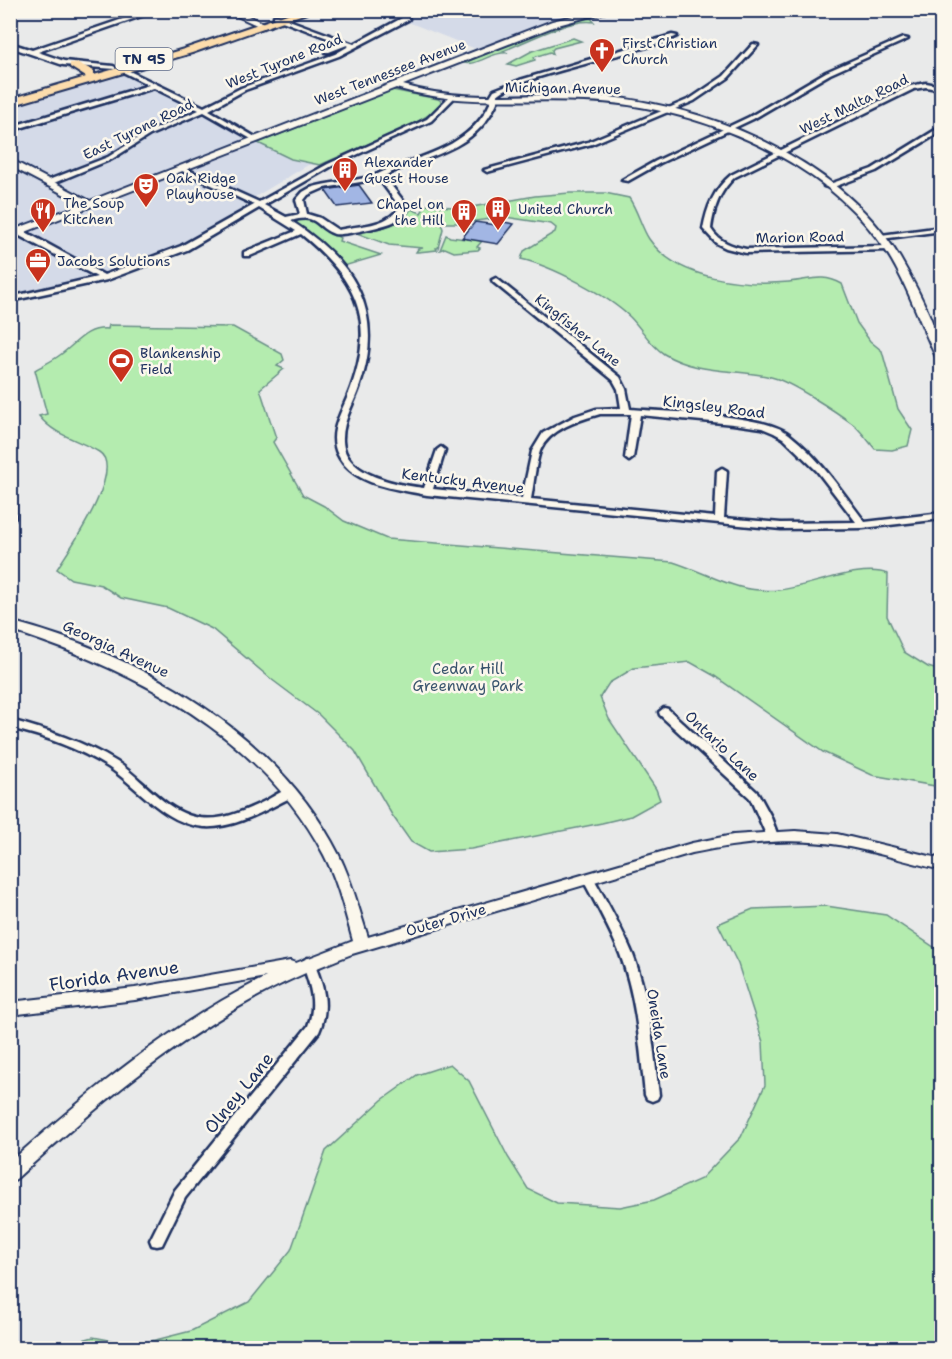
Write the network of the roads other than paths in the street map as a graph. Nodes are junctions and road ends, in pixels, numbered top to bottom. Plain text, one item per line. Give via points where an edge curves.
1 (156, 10) edge
2 (227, 10) edge
3 (296, 10) edge
4 (310, 10) edge
5 (399, 10) edge
6 (610, 10) edge
7 (809, 10) edge
8 (831, 10) edge
9 (279, 19) junction
10 (262, 24) junction
11 (674, 36) dead end
12 (904, 39) dead end
13 (346, 43) junction
14 (10, 45) edge
15 (755, 45) dead end
16 (355, 46) junction
17 (327, 51) dead end
18 (30, 53) junction
19 (74, 65) junction
20 (118, 69) junction
21 (88, 75) junction
22 (156, 85) junction
23 (395, 85) junction
24 (942, 88) edge
25 (10, 98) edge
26 (452, 98) junction
27 (495, 100) junction
28 (10, 103) edge
29 (204, 110) junction
30 (672, 110) junction
31 (942, 128) edge
32 (10, 129) edge
33 (728, 129) junction
34 (255, 139) junction
35 (779, 154) junction
36 (10, 162) edge
37 (182, 169) junction
38 (487, 170) dead end
39 (10, 172) edge
40 (379, 176) junction
41 (626, 180) dead end
42 (49, 183) junction
43 (828, 186) junction
44 (38, 187) junction
45 (73, 195) junction
46 (62, 200) junction
47 (88, 203) junction
48 (257, 206) junction
49 (77, 208) junction
50 (303, 214) junction
51 (285, 220) junction
52 (942, 229) edge
53 (302, 231) junction
54 (15, 234) edge
55 (881, 237) junction
56 (714, 239) joint
57 (888, 248) junction
58 (247, 254) dead end
59 (104, 278) junction
60 (496, 280) dead end
61 (10, 300) edge
62 (928, 330) junction
63 (942, 330) edge
64 (942, 358) edge
65 (626, 411) junction
66 (636, 412) junction
67 (441, 450) dead end
68 (629, 458) dead end
69 (722, 471) dead end
70 (428, 492) junction
71 (10, 495) edge
72 (526, 502) junction
73 (942, 516) edge
74 (10, 518) edge
75 (718, 521) junction
76 (863, 525) junction
77 (10, 625) edge
78 (664, 712) dead end
79 (10, 724) edge
80 (290, 793) junction
81 (772, 836) junction
82 (942, 865) edge
83 (589, 879) junction
84 (362, 944) junction
85 (308, 963) junction
86 (222, 980) junction
87 (236, 1000) junction
88 (11, 1009) edge
89 (652, 1095) dead end
90 (10, 1174) edge
91 (158, 1240) dead end

1 - 18 street
2 - 10 street
3 - 9 highway, TN 95
4 - 9 highway, TN 95
5 - 16 street, West Tyrone Road via 406,19
6 - 23 street, West Tennessee Avenue via 555,23
7 - 8 street
9 - 10 highway, TN 95
9 - 13 street
10 - 20 highway, TN 95
11 - 27 street via 510,85 496,91 492,98
12 - 33 street via 800,88
13 - 16 street
13 - 17 street
14 - 18 street
15 - 30 street via 717,85
16 - 29 street, West Tyrone Road via 243,89
18 - 19 street
19 - 20 street
19 - 21 highway via 88,70
20 - 21 highway, TN 95
20 - 22 street
20 - 28 highway, TN 95
21 - 25 highway, TN 95
22 - 29 street
22 - 32 street
23 - 26 street, Michigan Avenue
23 - 34 street, West Tennessee Avenue
24 - 35 street, West Malta Road via 912,87
26 - 27 street, Michigan Avenue
26 - 48 street via 429,120 330,165
27 - 30 street, Michigan Avenue via 593,99
27 - 40 street via 493,110 477,130
29 - 34 street
29 - 42 street, East Tyrone Road via 148,134 110,158
30 - 33 street, Michigan Avenue
30 - 38 street via 581,147
31 - 43 street via 874,170
33 - 35 street, Michigan Avenue
33 - 41 street
34 - 37 street, West Tennessee Avenue
35 - 43 street, Michigan Avenue
35 - 56 street, West Malta Road via 733,177 718,190 707,229
36 - 42 street
37 - 47 street, West Tennessee Avenue
37 - 48 street, Kentucky Avenue
39 - 44 street
40 - 50 street via 308,191 300,200
40 - 50 street via 403,203 400,213 383,224 337,232 317,218
42 - 44 street
42 - 45 street
43 - 55 street, Michigan Avenue
44 - 46 street
45 - 46 street
45 - 47 street
46 - 49 street
47 - 49 street, West Tennessee Avenue
48 - 51 street, Kentucky Avenue
48 - 59 street via 184,248
49 - 54 street, West Tennessee Avenue
50 - 51 street
51 - 53 street, Kentucky Avenue
52 - 55 street
53 - 58 street
53 - 70 street, Kentucky Avenue via 340,267 363,312 364,361 338,429 340,450 356,470 378,482
54 - 59 street
55 - 57 street, Michigan Avenue
56 - 57 street, Marion Road via 746,251
57 - 62 street, Michigan Avenue
59 - 61 street
60 - 65 street, Kingfisher Lane via 617,379
62 - 63 street
62 - 64 street, Michigan Avenue
65 - 66 street, Kingsley Road
65 - 72 street, Kingsley Road via 599,411 546,435 536,452
66 - 68 street
66 - 76 street, Kingsley Road via 733,421 777,431 820,469
67 - 70 street
69 - 75 street
70 - 72 street, Kentucky Avenue
71 - 74 street
72 - 75 street, Kentucky Avenue
73 - 76 street, Kentucky Avenue
75 - 76 street, Kentucky Avenue via 781,526
77 - 80 street, Georgia Avenue via 98,655 171,693 222,729
78 - 81 street, Ontario Lane via 754,795
79 - 80 street via 55,738 103,760 174,813 191,821 214,823 234,819
80 - 84 street, Georgia Avenue via 331,854
81 - 82 street, Outer Drive via 857,843
81 - 83 street, Outer Drive via 697,847
83 - 84 street, Outer Drive
83 - 89 street, Oneida Lane via 626,955 634,981
84 - 85 street, Outer Drive
85 - 86 street, Florida Avenue
85 - 87 street, Outer Drive
85 - 91 street, Olney Lane via 321,1002 314,1028 180,1194
86 - 87 street via 233,988
86 - 88 street, Florida Avenue
87 - 90 street, Outer Drive via 155,1054

